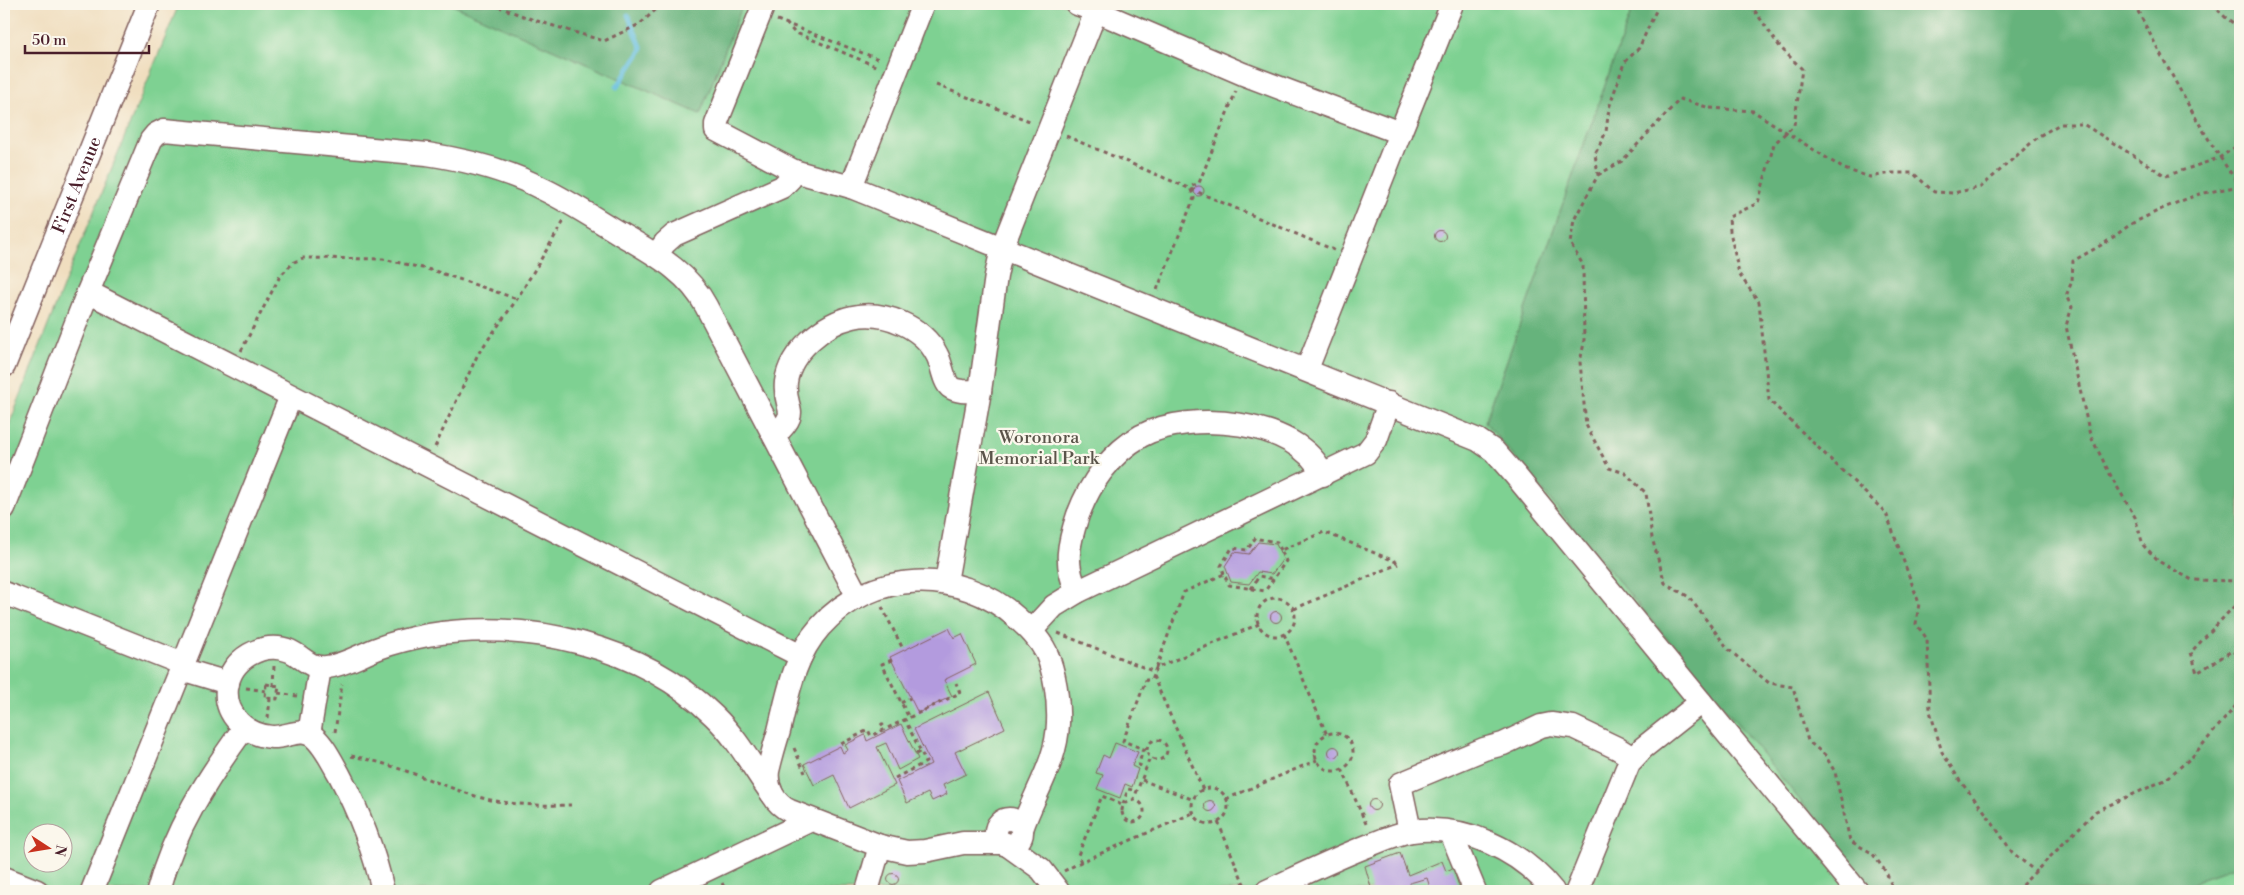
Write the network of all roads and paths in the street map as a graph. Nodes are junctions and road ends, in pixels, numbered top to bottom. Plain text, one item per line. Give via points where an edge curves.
1 (149, 4) edge
2 (491, 4) edge
3 (662, 4) edge
4 (922, 4) edge
5 (1452, 4) edge
6 (1659, 4) edge
7 (1750, 4) edge
8 (2134, 4) edge
9 (2212, 4) edge
10 (1091, 6) edge
11 (762, 8) edge
12 (786, 23) junction
13 (2240, 28) edge
14 (889, 67) junction
15 (1243, 74) junction
16 (936, 85) dead end
17 (1048, 129) junction
18 (1787, 131) junction
19 (1400, 133) junction
20 (2240, 144) edge
21 (2219, 158) junction
22 (794, 171) junction
23 (1598, 175) junction
24 (2240, 186) edge
25 (851, 187) junction
26 (1191, 188) junction
27 (573, 206) junction
28 (1002, 248) junction
29 (656, 255) junction
30 (1350, 257) junction
31 (88, 292) junction
32 (517, 299) junction
33 (1151, 307) junction
34 (4, 366) edge
35 (233, 366) junction
36 (1307, 370) junction
37 (980, 391) junction
38 (291, 396) junction
39 (1389, 403) junction
40 (774, 436) junction
41 (426, 464) junction
42 (1323, 475) junction
43 (4, 508) edge
44 (1280, 550) junction
45 (1224, 574) junction
46 (1274, 578) junction
47 (2240, 581) edge
48 (946, 582) junction
49 (1251, 589) junction
50 (1265, 591) junction
51 (1077, 592) junction
52 (4, 593) edge
53 (866, 593) junction
54 (1268, 600) junction
55 (2240, 600) edge
56 (1294, 610) junction
57 (1259, 624) junction
58 (1036, 625) junction
59 (1284, 634) junction
60 (903, 649) dead end
61 (2240, 652) edge
62 (801, 656) junction
63 (892, 660) dead end
64 (345, 662) junction
65 (270, 665) dead end
66 (182, 666) junction
67 (320, 668) junction
68 (1155, 672) junction
69 (956, 683) dead end
70 (241, 686) junction
71 (273, 686) junction
72 (266, 691) junction
73 (278, 693) junction
74 (298, 696) dead end
75 (270, 698) junction
76 (910, 698) dead end
77 (2240, 701) edge
78 (1701, 702) junction
79 (901, 703) junction
80 (268, 718) dead end
81 (907, 719) junction
82 (881, 723) dead end
83 (244, 728) junction
84 (886, 729) junction
85 (309, 734) junction
86 (1327, 734) junction
87 (738, 743) junction
88 (841, 744) dead end
89 (782, 748) junction
90 (1144, 749) junction
91 (921, 751) junction
92 (916, 754) dead end
93 (1150, 758) junction
94 (1633, 758) junction
95 (331, 760) junction
96 (1317, 760) junction
97 (1146, 768) junction
98 (1342, 769) junction
99 (805, 773) dead end
100 (895, 778) dead end
101 (1142, 780) junction
102 (1203, 790) junction
103 (1137, 791) junction
104 (772, 794) junction
105 (1226, 799) junction
106 (1194, 800) junction
107 (1133, 801) junction
108 (1123, 805) junction
109 (571, 806) dead end
110 (1194, 813) junction
111 (811, 820) junction
112 (1218, 822) junction
113 (1410, 831) junction
114 (1010, 832) junction
115 (1451, 833) junction
116 (1374, 843) junction
117 (880, 846) junction
118 (1081, 862) junction
119 (2036, 872) junction
120 (4, 878) edge
121 (1055, 879) edge
122 (1303, 884) edge
123 (37, 891) edge
124 (92, 891) edge
125 (158, 891) edge
126 (383, 891) edge
127 (662, 891) edge
128 (867, 891) edge
129 (1247, 891) edge
130 (1267, 891) edge
131 (1475, 891) edge
132 (1553, 891) edge
133 (1577, 891) edge
134 (1857, 891) edge
135 (1894, 891) edge
136 (2016, 891) edge

1 - 34 street, First Avenue
2 - 3 path via 604,41 640,24
4 - 14 street
5 - 19 street
6 - 23 path via 1639,48 1624,64 1609,108 1606,132 1594,154
7 - 18 path via 1780,47 1802,69 1794,125
8 - 21 path
9 - 13 path
10 - 15 street
10 - 17 street
11 - 12 path
11 - 22 street via 716,130
12 - 14 path
12 - 14 path via 794,32
14 - 25 street
15 - 19 street
15 - 26 path via 1199,183
16 - 17 path
17 - 26 path
17 - 28 street
18 - 21 path via 1844,169 1870,177 1913,174 1934,192 1953,193 1981,187 2039,136 2060,124 2083,124 2166,176
18 - 23 path via 1753,112 1710,108 1680,99 1622,161
18 - 119 path via 1774,144 1758,203 1729,217 1739,274 1760,302 1768,400 1886,513 1919,604 1916,624 1927,639 1930,711 1942,752 2012,852
19 - 30 street
20 - 21 path
21 - 24 path
22 - 25 street
22 - 29 street via 782,187 674,235
23 - 135 path via 1574,220 1570,244 1583,265 1584,343 1580,362 1586,425 1609,468 1625,473 1646,493 1652,538 1665,583 1689,597 1729,650 1769,683 1793,687 1808,741 1825,755 1836,772 1850,841 1872,853 1886,872
24 - 47 path via 2199,194 2132,224 2073,261 2072,281 2066,296 2072,309 2066,326 2090,435 2135,517 2143,545 2160,562 2192,580
25 - 28 street
26 - 30 path
26 - 33 path via 1194,198
27 - 29 street
27 - 31 street via 520,178 441,156 164,130 151,140
27 - 32 path
28 - 33 street
28 - 37 street
29 - 40 street via 681,274 702,299
30 - 36 street
31 - 35 street
31 - 43 street
32 - 35 path via 435,271 383,259 303,258 280,276
32 - 41 path via 478,354
33 - 36 street
35 - 38 street
36 - 39 street
37 - 40 street via 951,388 935,351 910,327 883,318 853,317 822,330 796,358 786,381 791,416
37 - 48 street
38 - 41 street
38 - 66 street
39 - 42 street via 1370,450
39 - 78 street via 1470,434 1494,451
40 - 53 street
41 - 62 street
42 - 51 street
42 - 51 street via 1313,458 1296,446 1269,432 1246,426 1195,422 1149,432 1112,458 1084,500 1070,541 1068,559
44 - 45 path via 1277,542 1256,537 1247,550 1232,548 1221,566
44 - 46 path via 1286,561
44 - 56 path via 1324,532 1399,564
45 - 49 path via 1229,585
45 - 68 path via 1184,592
46 - 49 path via 1259,576
46 - 50 path
48 - 53 street via 904,581
48 - 58 street via 975,590
49 - 50 path
50 - 54 path
51 - 58 street via 1054,606
52 - 66 street
53 - 60 path
53 - 62 street via 835,612 821,626
54 - 56 path via 1286,600
54 - 57 path via 1259,609
55 - 61 path via 2191,652 2197,673 2230,652
56 - 59 path via 1292,627
57 - 59 path via 1270,635
57 - 68 path
58 - 68 path
58 - 114 street via 1048,658 1058,707 1056,746 1042,782
59 - 86 path
62 - 89 street via 794,671
63 - 79 path via 882,664
64 - 67 street
64 - 87 street via 397,642 445,633 481,631 549,636 610,653 660,675 698,701
64 - 95 path
65 - 71 path via 277,665
66 - 70 street
66 - 124 street
67 - 70 street via 290,651 266,648 243,658 233,671
67 - 85 street
68 - 90 path via 1151,680 1146,680 1123,741
68 - 102 path
69 - 81 path via 960,693
70 - 72 path
70 - 83 street via 227,696 234,717
71 - 72 path via 266,684
71 - 73 path via 279,686
72 - 75 path via 264,698
73 - 74 path
73 - 75 path via 277,700
75 - 80 path
76 - 79 path
77 - 119 path via 2192,756 2165,780 2096,811
78 - 94 street
78 - 134 street
79 - 81 path
81 - 84 path
81 - 91 path
82 - 84 path
83 - 85 street via 272,737
83 - 125 street via 186,817 167,859
84 - 88 path via 871,736 868,730
85 - 95 street
86 - 96 path via 1316,745
86 - 98 path via 1342,734 1351,743 1353,755
87 - 89 street via 753,751
87 - 104 street
89 - 99 path
89 - 104 street via 767,778
90 - 93 path
90 - 93 path via 1153,740 1162,740 1166,745 1167,751 1162,759
90 - 97 path via 1138,765
91 - 92 path
91 - 100 path via 926,762
93 - 97 path
94 - 113 street via 1573,727 1556,723 1541,726 1400,784
94 - 133 street
95 - 109 path via 343,756 360,758 495,800
95 - 126 street via 361,817
96 - 98 path via 1323,768
96 - 105 path
97 - 101 path
98 - 116 path
101 - 103 path
101 - 106 path
102 - 105 path via 1215,789
102 - 106 path
103 - 107 path
103 - 108 path via 1128,789
104 - 111 street via 782,806
105 - 112 path via 1228,811
106 - 110 path
107 - 108 path
107 - 108 path via 1143,808 1143,815 1136,822 1124,818
108 - 118 path via 1102,796 1078,855
110 - 112 path via 1204,823
110 - 118 path
111 - 117 street
111 - 127 street
112 - 129 path
113 - 115 street
113 - 116 street
114 - 117 street via 916,852
114 - 121 street via 1034,848
115 - 131 street
115 - 132 street via 1486,842 1514,855 1534,870
116 - 122 street
117 - 128 street
118 - 121 path
119 - 136 path
120 - 123 street
122 - 130 street

